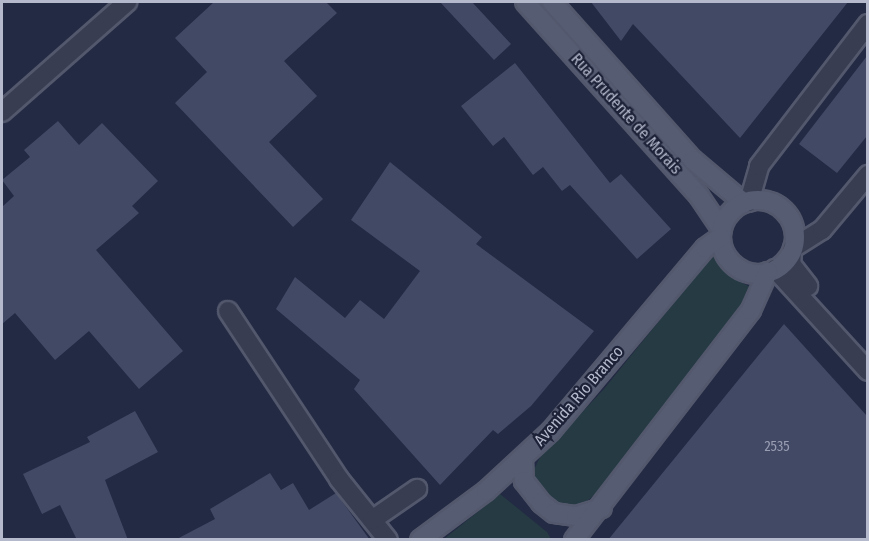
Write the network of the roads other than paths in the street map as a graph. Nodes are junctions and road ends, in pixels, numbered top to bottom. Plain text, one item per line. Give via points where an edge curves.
1 (127, 2) edge
2 (525, 2) edge
3 (552, 2) edge
4 (867, 24) edge
5 (2, 112) edge
6 (867, 175) edge
7 (746, 202) junction
8 (721, 233) junction
9 (792, 250) junction
10 (771, 271) junction
11 (228, 311) dead end
12 (867, 352) edge
13 (867, 371) edge
14 (523, 458) junction
15 (417, 489) dead end
16 (602, 508) junction
17 (372, 520) junction
18 (388, 540) edge
19 (420, 540) edge
20 (574, 540) edge

1 - 5 street
2 - 8 main road, Rua Prudente de Morais via 699,196
3 - 7 main road, Rua Prudente de Morais via 693,160
4 - 7 street via 759,166
6 - 9 street via 822,230
7 - 8 main road via 734,208
7 - 9 main road via 768,202 784,212 793,227
8 - 10 main road via 731,262 752,273
8 - 14 main road, Avenida Rio Branco via 551,431
9 - 10 main road
9 - 12 street via 795,271
10 - 13 street
10 - 16 main road via 751,309
11 - 17 street via 339,479
14 - 16 main road via 524,481 554,513 576,516
14 - 19 main road, Avenida Rio Branco
15 - 17 street
16 - 20 main road
17 - 18 street

